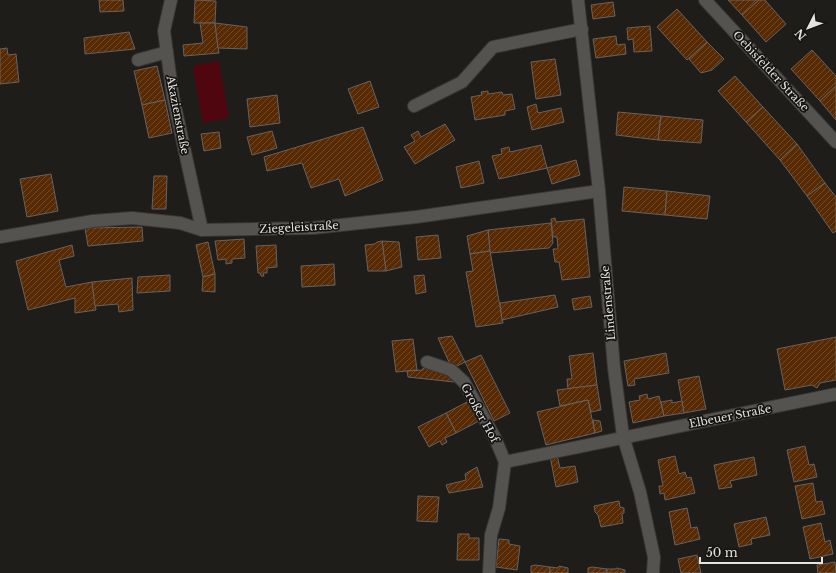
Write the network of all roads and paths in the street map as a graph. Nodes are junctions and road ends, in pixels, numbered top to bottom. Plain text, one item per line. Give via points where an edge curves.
1 (171, 0) edge
2 (578, 0) edge
3 (705, 0) edge
4 (582, 30) junction
5 (167, 52) junction
6 (138, 60) dead end
7 (414, 106) dead end
8 (836, 142) edge
9 (599, 191) junction
10 (202, 230) junction
11 (0, 238) edge
12 (427, 362) dead end
13 (836, 394) edge
14 (623, 436) junction
15 (505, 462) junction
16 (489, 573) edge
17 (653, 573) edge

1 - 5 street, Akazienstraße via 164,31
2 - 4 street, Lindenstraße
3 - 8 street, Oebisfelder Straße
4 - 7 street via 493,47 462,82
4 - 9 street, Lindenstraße
5 - 6 street
5 - 10 street, Akazienstraße via 173,97
9 - 10 street, Ziegeleistraße via 416,217 313,228
9 - 14 street, Lindenstraße via 610,333
10 - 11 street, Ziegeleistraße via 180,223 132,218 94,221
12 - 15 street, Großer Hof via 451,370 464,382 495,438
13 - 14 street, Elbeuer Straße
14 - 15 street
14 - 17 street, Lindenstraße via 640,492 654,557
15 - 16 street via 499,508 491,535

